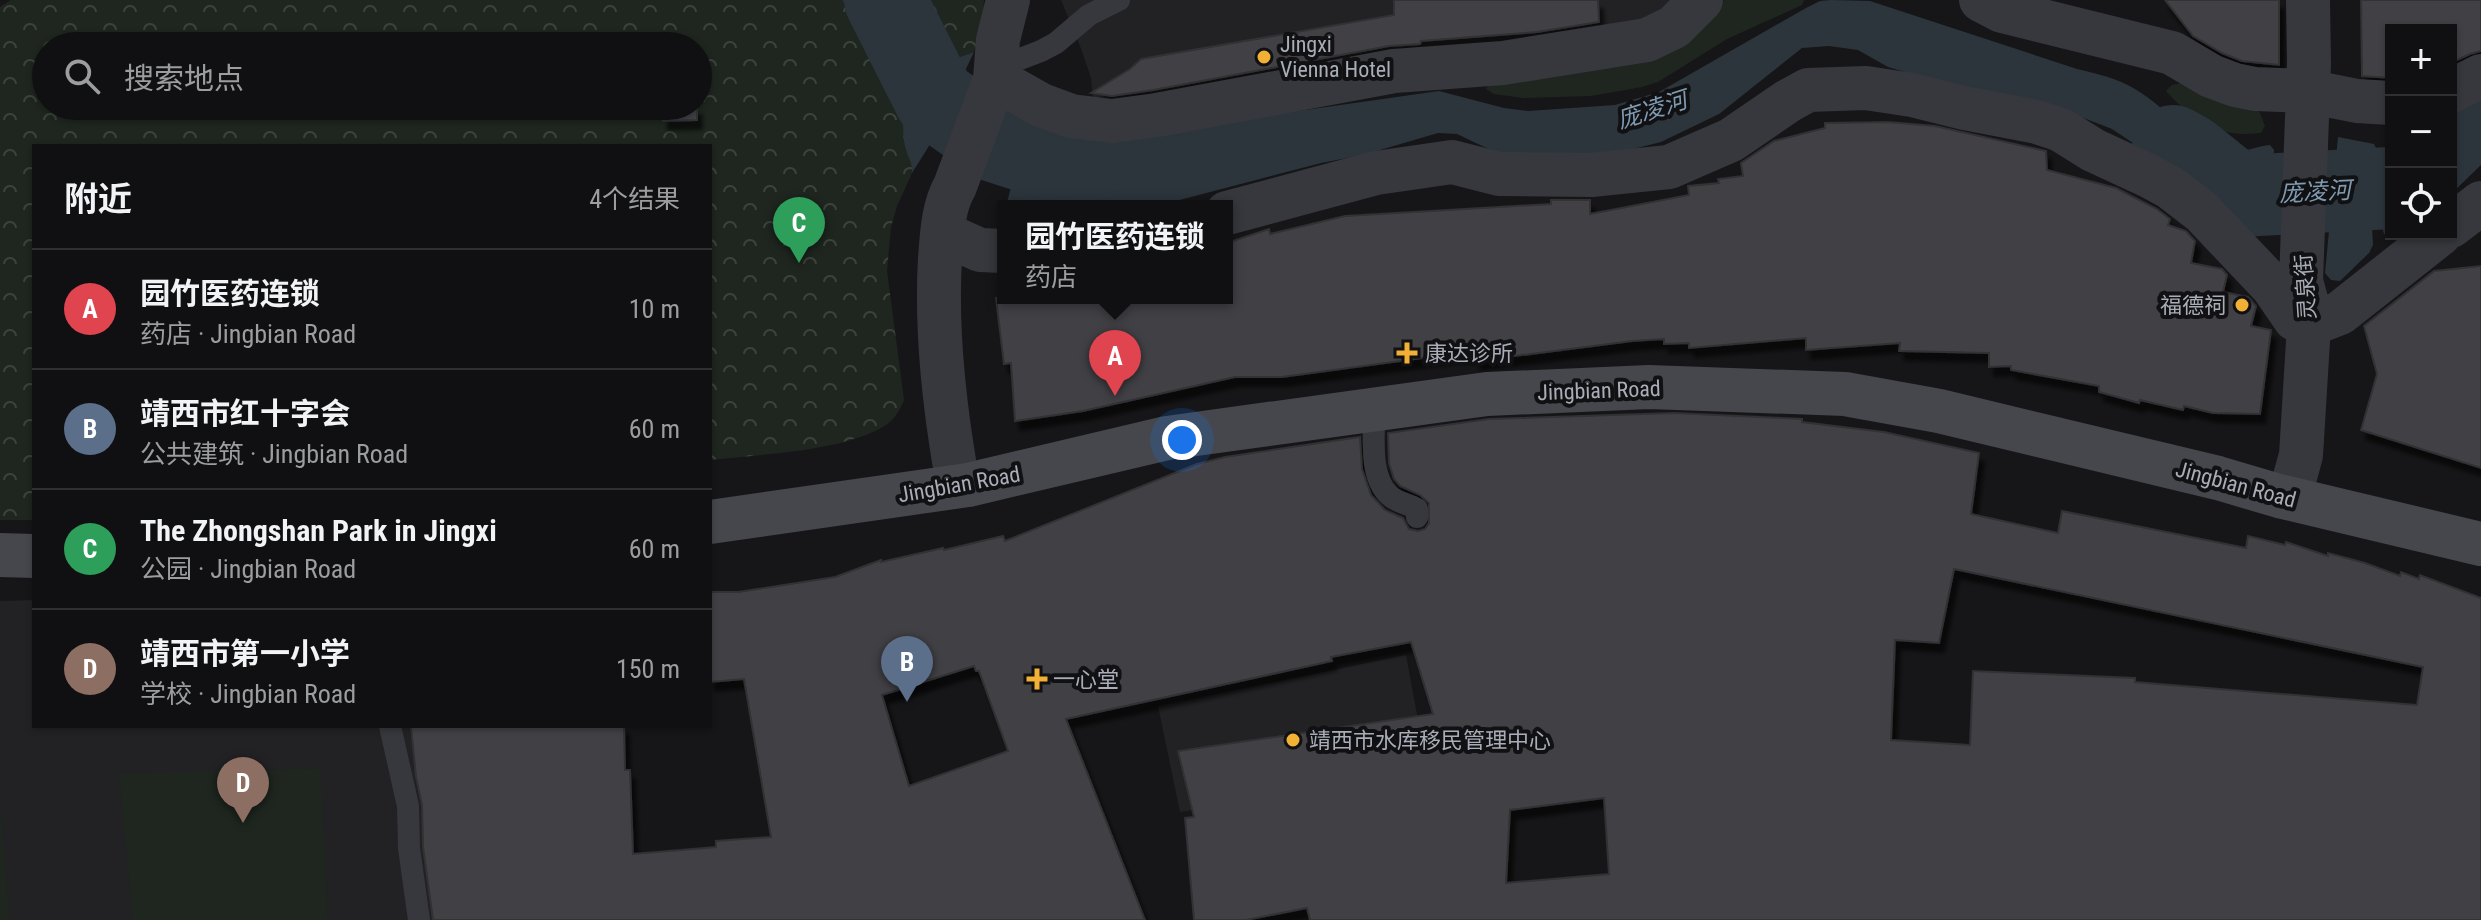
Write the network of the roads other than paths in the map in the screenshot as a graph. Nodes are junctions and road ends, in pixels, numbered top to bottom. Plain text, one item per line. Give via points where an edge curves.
1 (1008, 0) edge
2 (1119, 0) edge
3 (1701, 0) edge
4 (1981, 0) edge
5 (2308, 0) edge
6 (2481, 76) edge
7 (994, 78) junction
8 (2457, 89) edge
9 (2385, 103) edge
10 (2307, 108) junction
11 (2481, 203) edge
12 (1233, 211) edge
13 (2457, 221) edge
14 (942, 233) junction
15 (2432, 240) edge
16 (997, 251) edge
17 (2309, 325) junction
18 (1374, 409) junction
19 (954, 461) junction
20 (2295, 477) junction
21 (712, 496) edge
22 (1417, 517) dead end
23 (2481, 517) edge
24 (712, 522) edge
25 (2481, 544) edge
26 (0, 555) edge
27 (32, 556) edge
28 (0, 575) edge
29 (32, 576) edge
30 (390, 728) edge
31 (419, 920) edge

1 - 7 street
2 - 7 lane
3 - 7 street via 1674,27 1647,40 1503,63 1394,71 1112,121 1071,116
4 - 10 street via 2002,11 2172,53 2211,76
5 - 10 street, 灵泉街
6 - 8 street
7 - 14 street via 947,199
9 - 10 street
10 - 17 street, 灵泉街 via 2301,281
11 - 13 street
12 - 17 street via 1376,173 1452,162 1499,174 1591,175 1669,167 1731,140 1808,90 1866,88 2037,122 2149,176 2202,212 2273,287 2295,319
14 - 16 street via 980,250
14 - 19 street via 939,332
15 - 17 street via 2340,313
17 - 20 street, 灵泉街
18 - 22 lane via 1376,469 1383,487 1391,497 1417,509
18 - 24 main road, Jingbian Road via 1167,438 968,485
18 - 25 main road, Jingbian Road via 1487,394 1649,387 1845,394 1939,411
19 - 20 main road, Jingbian Road via 1143,425 1330,399 1482,379 1649,369 1876,382 2233,456
19 - 21 main road, Jingbian Road
20 - 23 main road, Jingbian Road
26 - 27 main road
28 - 29 main road
30 - 31 lane via 408,806

